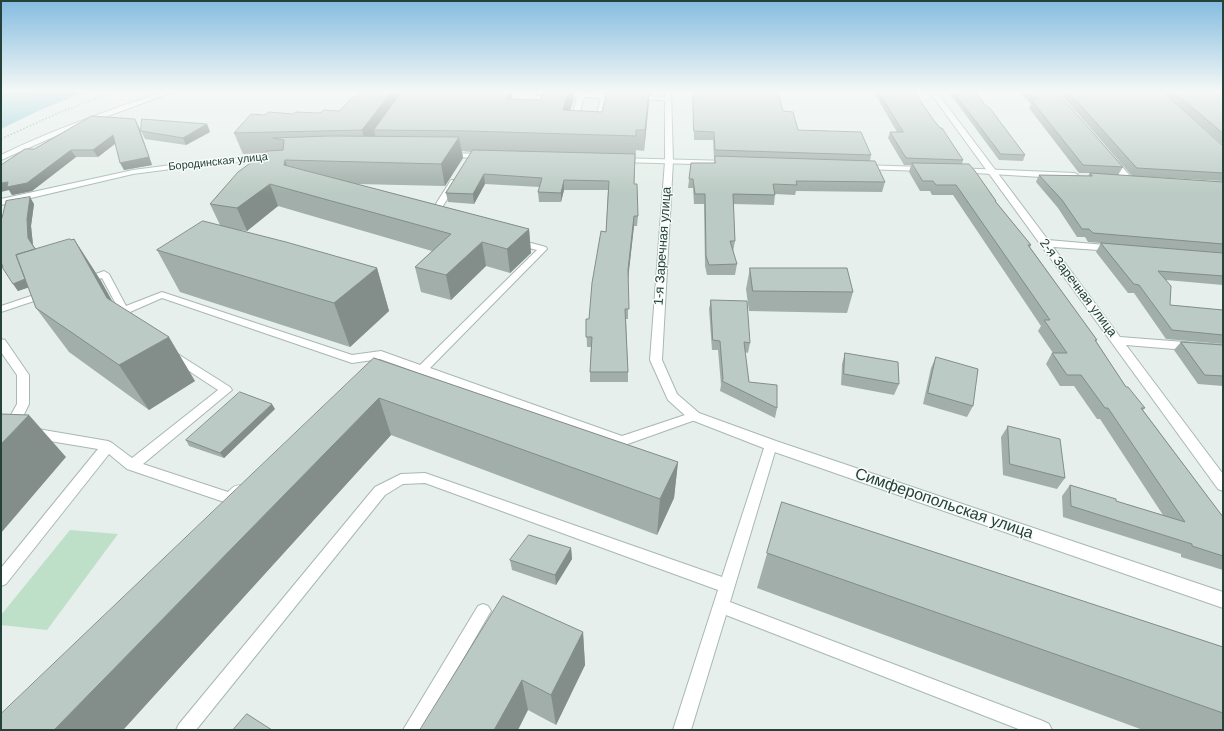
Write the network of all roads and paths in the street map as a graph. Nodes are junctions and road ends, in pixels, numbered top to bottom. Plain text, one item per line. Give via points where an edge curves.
1 (32, 125) edge
2 (76, 125) edge
3 (573, 125) edge
4 (596, 125) edge
5 (668, 125) edge
6 (957, 125) edge
7 (580, 128) edge
8 (588, 128) edge
9 (1, 139) edge
10 (1103, 150) edge
11 (437, 155) edge
12 (282, 156) edge
13 (495, 156) edge
14 (1, 158) edge
15 (613, 160) edge
16 (669, 161) junction
17 (735, 163) edge
18 (850, 166) edge
19 (936, 169) edge
20 (951, 169) edge
21 (990, 170) junction
22 (459, 174) edge
23 (1082, 177) edge
24 (1113, 179) edge
25 (1, 202) edge
26 (430, 218) edge
27 (505, 239) edge
28 (1044, 243) junction
29 (1122, 249) edge
30 (75, 284) edge
31 (53, 292) edge
32 (1, 309) edge
33 (124, 311) junction
34 (138, 327) edge
35 (1117, 340) junction
36 (2, 345) edge
37 (1223, 349) edge
38 (167, 351) dead end
39 (422, 370) junction
40 (672, 397) joint
41 (694, 416) junction
42 (5, 433) edge
43 (770, 445) junction
44 (108, 446) junction
45 (132, 465) junction
46 (246, 482) edge
47 (1223, 485) edge
48 (1, 579) edge
49 (727, 586) junction
50 (1223, 600) edge
51 (721, 606) junction
52 (484, 611) dead end
53 (185, 730) edge
54 (412, 730) edge
55 (682, 730) edge
56 (1042, 730) edge

1 - 9 path
2 - 14 street via 39,139
3 - 7 lane via 572,128
4 - 8 lane via 595,129
5 - 16 street, 1-я Заречная улица
6 - 21 street, 2-я Заречная улица
10 - 24 street via 1133,180
11 - 13 street via 469,159
12 - 25 street, Бородинская улица via 133,172
15 - 16 street
16 - 17 street
16 - 40 street, 1-я Заречная улица via 656,360
18 - 19 street
20 - 21 street
21 - 23 street
21 - 28 street, 2-я Заречная улица
22 - 26 lane
27 - 39 lane via 543,249
28 - 29 street
28 - 35 street, 2-я Заречная улица
30 - 33 lane via 104,274
31 - 32 lane
33 - 34 lane
33 - 39 lane via 162,295 352,359 381,355
35 - 37 street
35 - 47 street, 2-я Заречная улица
36 - 42 street via 23,375 23,404
38 - 45 lane via 226,390
39 - 41 lane via 622,441
40 - 41 street, Симферопольская улица
41 - 43 street, Симферопольская улица
42 - 44 lane
43 - 49 lane
43 - 50 street, Симферопольская улица
44 - 45 lane
44 - 48 lane
45 - 46 lane via 230,498
49 - 51 lane
49 - 53 lane via 425,478 401,479 380,491
51 - 55 lane
51 - 56 lane
52 - 54 lane

